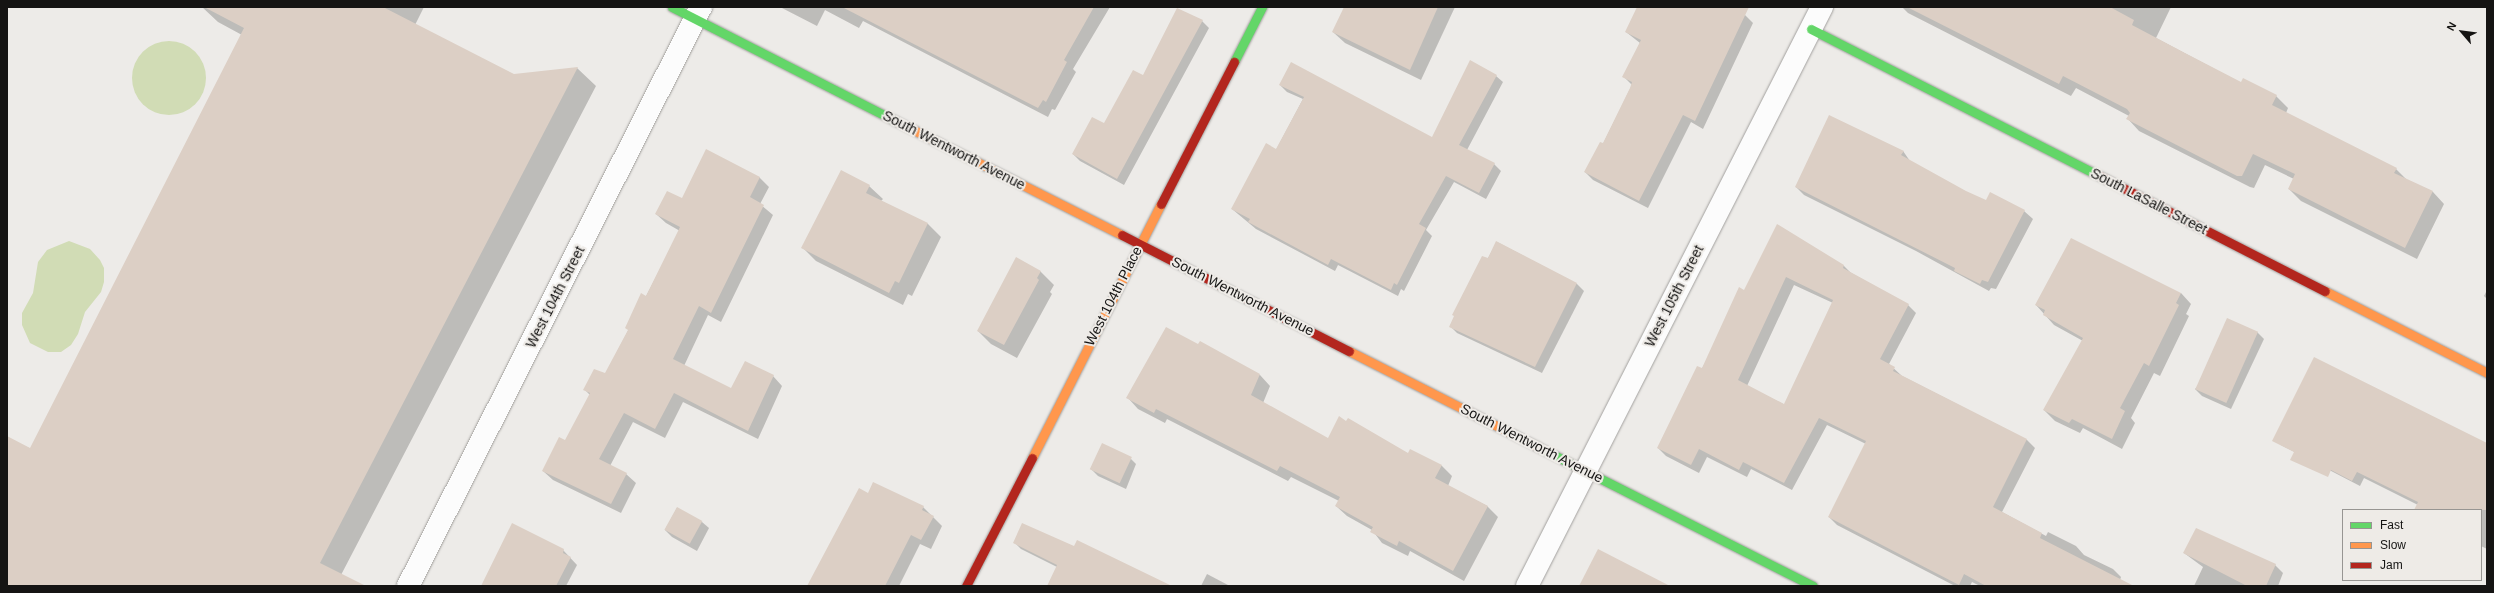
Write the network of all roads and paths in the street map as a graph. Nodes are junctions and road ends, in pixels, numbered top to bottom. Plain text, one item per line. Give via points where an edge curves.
1 (672, 7) edge
2 (1262, 7) edge
3 (1822, 7) edge
4 (698, 13) edge
5 (1811, 29) junction
6 (1140, 244) junction
7 (2487, 373) edge
8 (1586, 470) junction
9 (408, 586) edge
10 (966, 586) edge
11 (1526, 586) edge
12 (1813, 586) edge

1 - 4 street, South Wentworth Avenue
2 - 6 street, West 104th Place
3 - 5 street, West 105th Street
4 - 6 street, South Wentworth Avenue
4 - 9 street, West 104th Street
5 - 7 street, South LaSalle Street
5 - 8 street, West 105th Street
6 - 8 street, South Wentworth Avenue
6 - 10 street, West 104th Place
8 - 11 street, West 105th Street
8 - 12 street, South Wentworth Avenue

